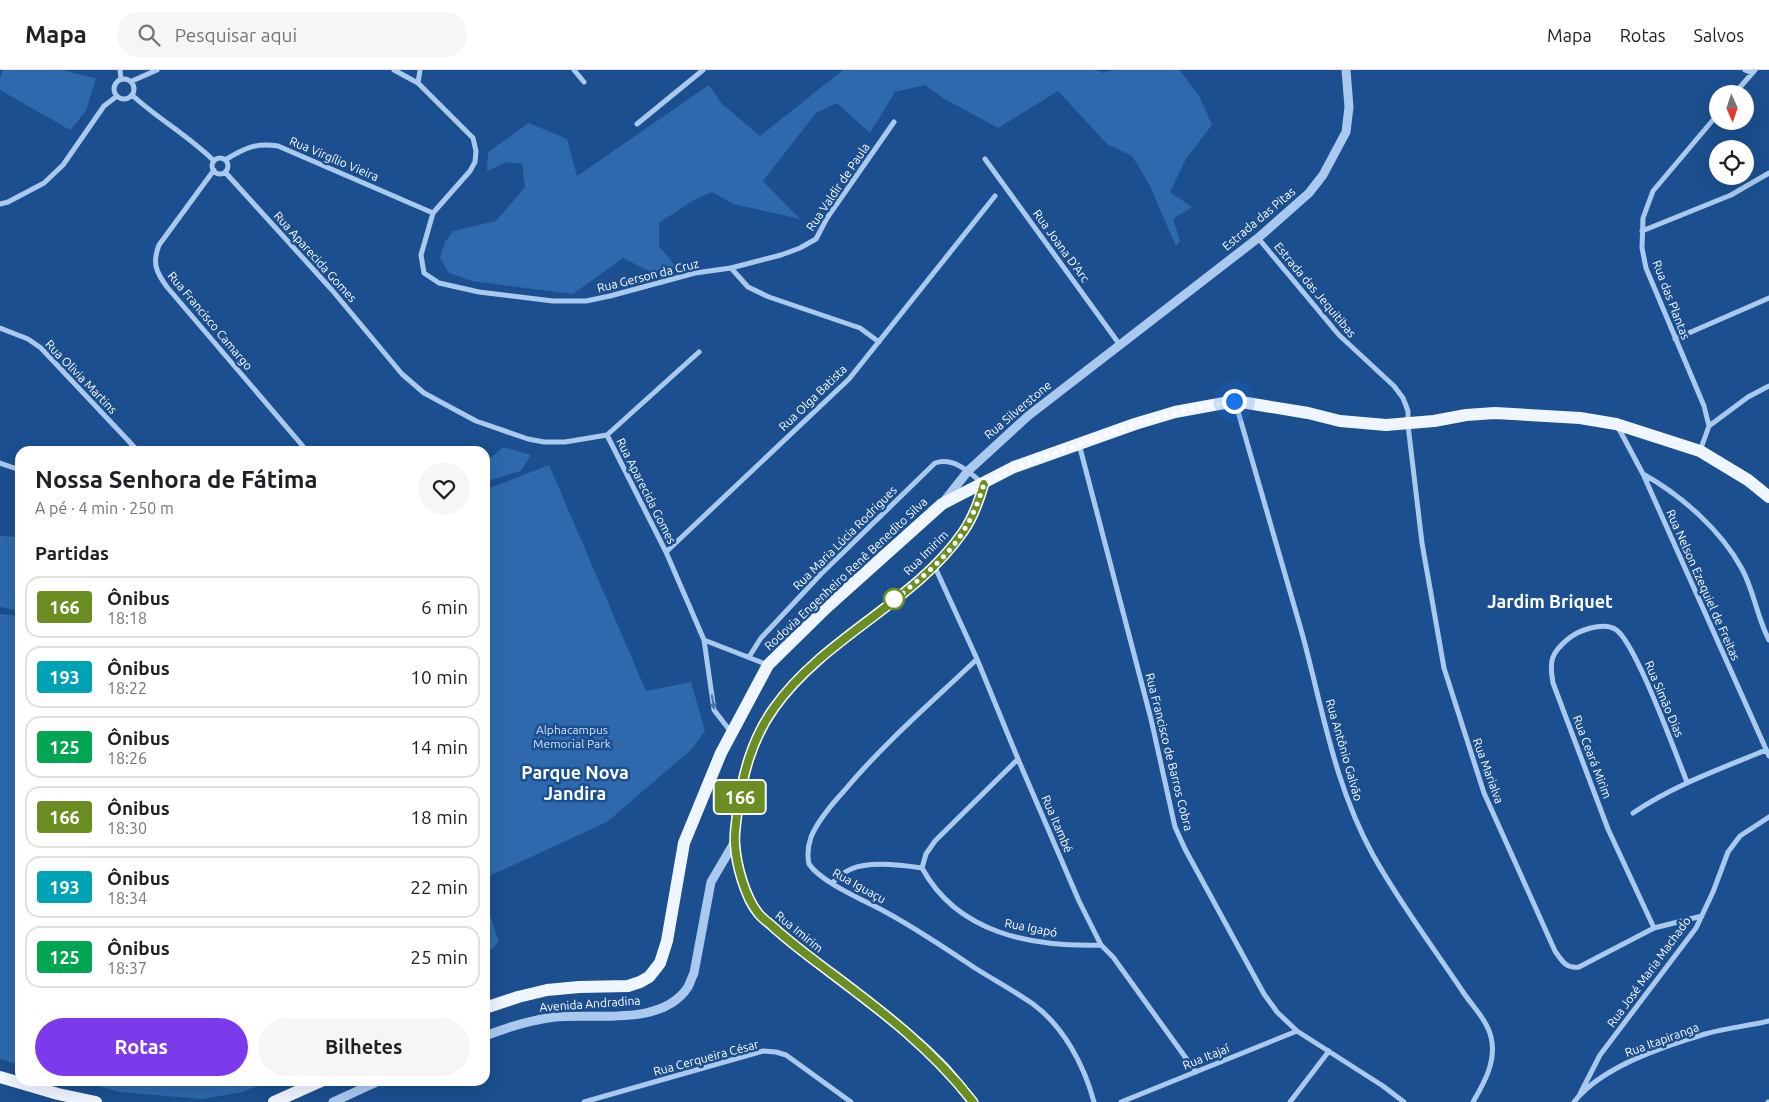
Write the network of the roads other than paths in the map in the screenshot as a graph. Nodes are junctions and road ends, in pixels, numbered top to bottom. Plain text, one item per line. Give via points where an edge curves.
1 (120, 70) edge
2 (157, 70) edge
3 (394, 70) edge
4 (420, 70) edge
5 (574, 70) edge
6 (703, 70) edge
7 (1346, 70) edge
8 (1745, 70) edge
9 (1754, 71) edge
10 (121, 79) junction
11 (132, 81) junction
12 (584, 82) dead end
13 (418, 83) junction
14 (1742, 85) edge
15 (117, 96) junction
16 (132, 96) junction
17 (894, 122) dead end
18 (637, 124) dead end
19 (1709, 125) edge
20 (985, 159) dead end
21 (226, 160) junction
22 (214, 162) junction
23 (214, 170) junction
24 (225, 172) junction
25 (1769, 173) edge
26 (995, 196) dead end
27 (0, 204) edge
28 (433, 213) junction
29 (1642, 230) junction
30 (1258, 238) junction
31 (731, 268) junction
32 (1769, 298) edge
33 (0, 328) edge
34 (1675, 339) junction
35 (879, 342) junction
36 (1120, 345) junction
37 (699, 352) dead end
38 (1769, 386) edge
39 (1234, 401) junction
40 (1408, 424) junction
41 (1616, 424) junction
42 (1709, 426) junction
43 (607, 435) junction
44 (1079, 443) junction
45 (133, 446) edge
46 (303, 446) edge
47 (1700, 451) junction
48 (0, 463) edge
49 (15, 468) edge
50 (968, 471) junction
51 (1643, 474) junction
52 (984, 484) junction
53 (1769, 497) edge
54 (942, 504) junction
55 (666, 552) junction
56 (934, 565) junction
57 (1615, 629) joint
58 (704, 640) junction
59 (1769, 640) edge
60 (749, 657) junction
61 (977, 659) junction
62 (768, 665) junction
63 (731, 732) junction
64 (1768, 753) edge
65 (1018, 759) junction
66 (1687, 782) junction
67 (1633, 813) dead end
68 (1769, 817) edge
69 (734, 842) junction
70 (922, 868) junction
71 (832, 882) junction
72 (1702, 916) junction
73 (1654, 928) junction
74 (1101, 945) junction
75 (490, 1006) edge
76 (1769, 1021) edge
77 (1297, 1031) junction
78 (490, 1034) edge
79 (1329, 1051) junction
80 (1196, 1072) junction
81 (0, 1077) edge
82 (15, 1082) edge
83 (25, 1086) edge
84 (310, 1086) edge
85 (369, 1086) edge
86 (1580, 1094) junction
87 (59, 1098) edge
88 (96, 1102) edge
89 (274, 1102) edge
90 (333, 1102) edge
91 (584, 1102) edge
92 (851, 1102) edge
93 (973, 1102) edge
94 (1094, 1102) edge
95 (1122, 1102) edge
96 (1290, 1102) edge
97 (1404, 1102) edge
98 (1473, 1102) edge
99 (1574, 1102) edge

1 - 10 street
2 - 11 street
3 - 13 street, Rua Gerson da Cruz
4 - 13 street
5 - 12 street
6 - 18 street
7 - 30 street, Estrada das Pitas via 1349,120 1335,156 1309,193
8 - 9 street
9 - 14 street
10 - 11 street
10 - 15 street via 114,86
11 - 16 street via 135,88
13 - 28 street, Rua Gerson da Cruz via 473,138 476,150 470,170
15 - 16 street via 125,99
15 - 27 street via 104,106 64,165 44,183
16 - 22 street via 202,149
17 - 31 street, Rua Valdir de Paula via 816,239 800,248
19 - 29 street, Rua das Plantas via 1653,192
20 - 36 street, Rua Joana D'Arc
21 - 22 street via 222,158
21 - 24 street
21 - 28 street, Rua Virgílio Vieira via 256,144 278,146
22 - 23 street
23 - 24 street
23 - 46 street, Rua Francisco Camargo via 159,245 155,266 167,287
24 - 43 street, Rua Aparecida Gomes via 332,290 402,374 424,393 476,421 528,440 565,442
25 - 29 street via 1731,195
26 - 35 street, Rua Olga Batista
28 - 31 street, Rua Gerson da Cruz via 421,255 424,273 439,283 479,292 553,301 586,301 695,273
29 - 34 street, Rua das Plantas via 1646,268
30 - 36 street, Estrada das Pitas
30 - 40 street, Estrada das Jequitibas via 1339,335 1394,386 1408,411
31 - 35 street via 748,287 860,328
32 - 34 street
33 - 45 street, Rua Olivia Martins via 28,339 40,348
34 - 42 street, Rua das Plantas via 1704,406
35 - 55 street, Rua Olga Batista via 849,379
36 - 50 street, Rua Silverstone via 1028,416
37 - 43 street
38 - 42 street
39 - 40 main road, Rodovia Engenheiro Renê Benedito Silva via 1340,421
39 - 44 main road, Rodovia Engenheiro Renê Benedito Silva via 1175,412
39 - 98 street, Rua Antônio Galvão via 1302,635 1331,752 1354,818 1399,897 1486,1023 1492,1038 1489,1072
40 - 41 main road, Rodovia Engenheiro Renê Benedito Silva via 1496,413 1580,418
40 - 73 street, Rua Marialva via 1422,543 1444,668 1484,793 1544,930 1564,965 1573,968
41 - 47 main road, Rodovia Engenheiro Renê Benedito Silva
41 - 51 street, Rua Nelson Ezequiel de Freitas
42 - 47 street
43 - 55 street, Rua Aparecida Gomes
44 - 52 main road, Rodovia Engenheiro Renê Benedito Silva via 1014,468
44 - 77 street, Rua Francisco de Barros Cobra via 1176,827 1264,994
47 - 53 main road, Rodovia Engenheiro Renê Benedito Silva
48 - 49 street
50 - 52 street, Rua Maria Lúcia Rodrigues
50 - 54 street, Rua Silverstone
50 - 60 street, Rua Maria Lúcia Rodrigues via 944,460 935,463 821,574 761,638
51 - 59 street via 1692,509 1733,555 1749,585
51 - 64 street, Rua Nelson Ezequiel de Freitas
52 - 54 main road, Rodovia Engenheiro Renê Benedito Silva
52 - 56 street, Rua Imirim via 964,531
54 - 62 main road, Rodovia Engenheiro Renê Benedito Silva
55 - 58 street, Rua Aparecida Gomes
56 - 61 street, Rua Itambé
56 - 69 street, Rua Imirim via 827,652 774,708 748,757
57 - 66 street, Rua Simão Dias via 1632,651
57 - 73 street, Rua Ceará Mirim via 1600,627 1573,635 1552,658 1550,666 1553,682 1608,829
58 - 60 street
58 -> 63 street, Rua Aparecida Gomes via 714,710
60 - 62 street
61 - 65 street, Rua Itambé
61 - 71 street, Rua Iguaçu via 858,774 819,823 808,847 809,864
62 - 63 main road, Rodovia Engenheiro Renê Benedito Silva
63 - 75 main road, Rodovia Engenheiro Renê Benedito Silva via 684,843 667,941 660,963 650,976 628,986 547,990
64 - 66 street
65 - 70 street via 934,840
65 - 74 street, Rua Itambé
66 - 67 street
68 - 72 street, Rua José Maria Machado via 1740,836 1728,852
69 - 78 street, Avenida Andradina via 711,882 694,973 688,987 677,999 652,1012 556,1017 526,1022
69 - 93 street, Rua Imirim via 740,871 758,913 801,951 922,1045 946,1068
70 - 71 street via 862,866
70 - 74 street, Rua Igapó via 929,882 950,904 971,920 1005,935 1043,943
71 - 94 street, Rua Iguaçu via 916,930 1034,1005 1071,1047
72 - 73 street, Rua Marialva
72 - 86 street, Rua José Maria Machado via 1600,1055
74 - 80 street, Rua Itambé
76 - 86 street, Rua Itapiranga via 1706,1034 1650,1053 1624,1064
77 - 79 street, Rua Francisco de Barros Cobra
77 - 80 street, Rua Itajaí
79 - 96 street
79 - 97 street, Rua Francisco de Barros Cobra
80 - 95 street, Rua Itajaí
81 - 82 main road
83 - 87 main road
84 - 89 main road
85 - 90 street
86 - 99 street, Rua Itapiranga
87 - 88 main road
91 - 92 street, Rua Cerqueira César via 763,1051 786,1055

